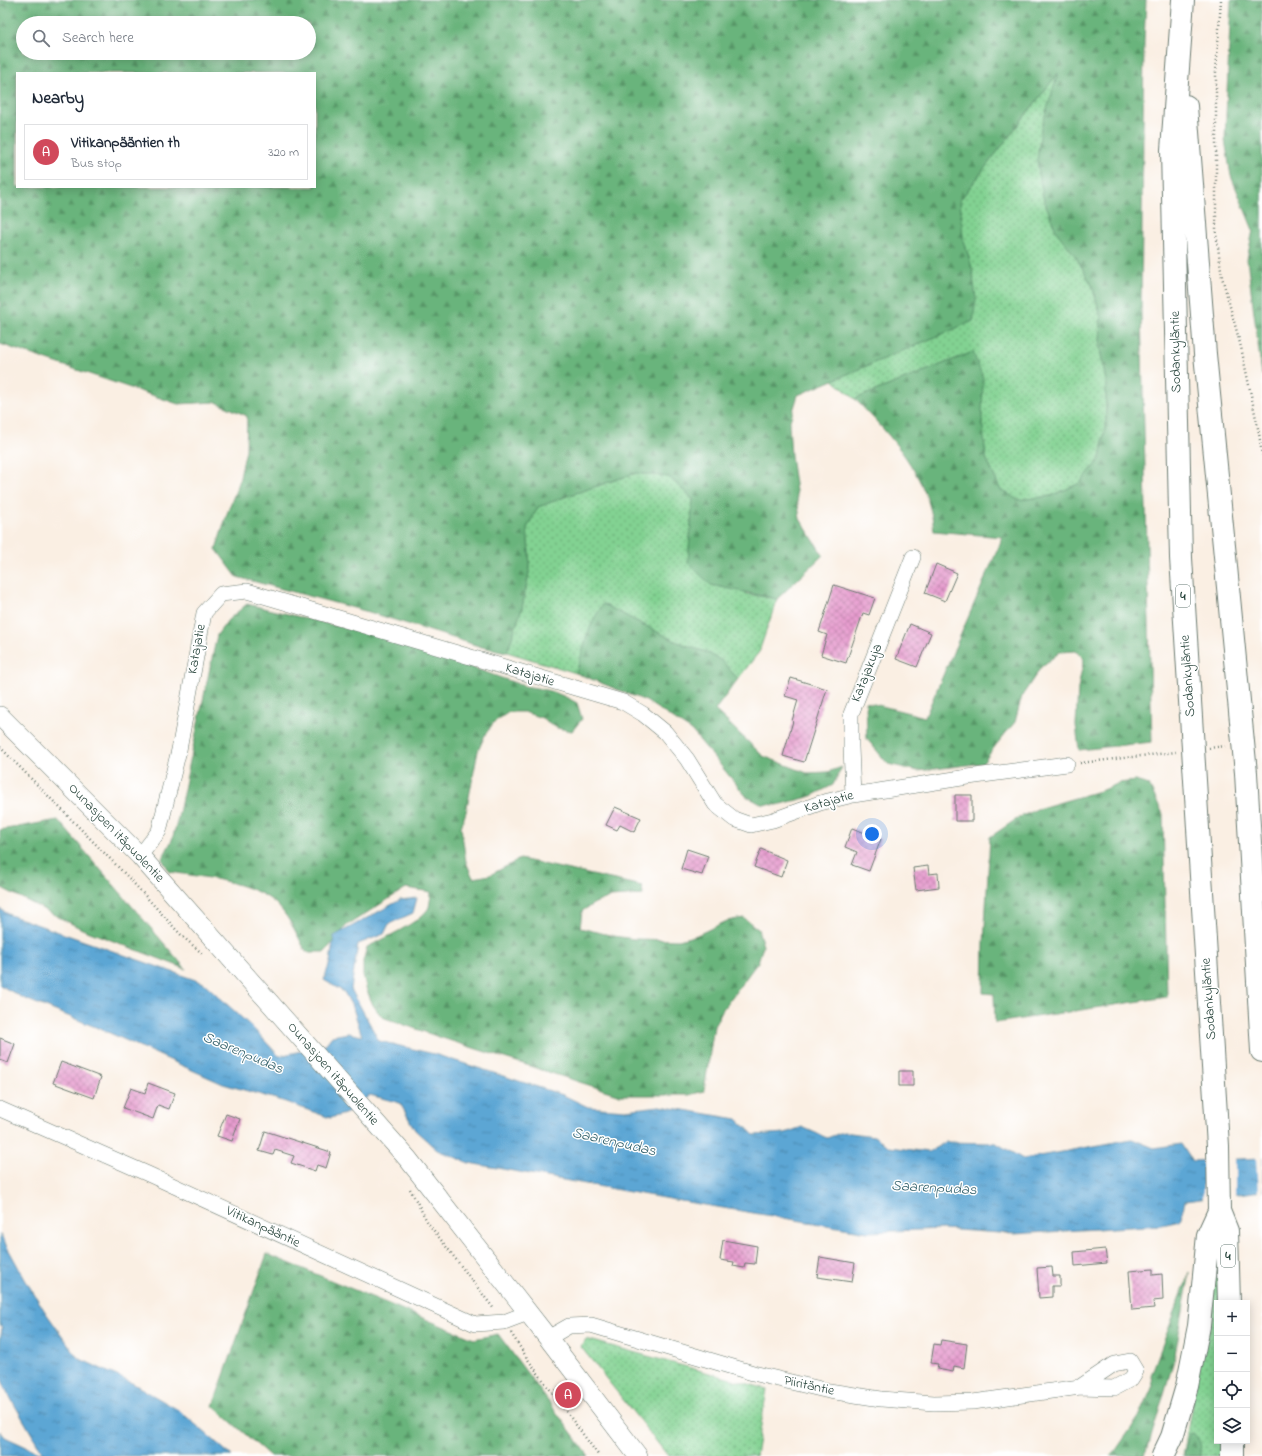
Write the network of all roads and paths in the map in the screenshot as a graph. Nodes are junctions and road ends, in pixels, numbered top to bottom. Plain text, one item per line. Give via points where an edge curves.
1 (1183, 0) edge
2 (1221, 0) edge
3 (1180, 47) junction
4 (1262, 455) edge
5 (914, 557) dead end
6 (0, 716) edge
7 (0, 746) edge
8 (1225, 746) dead end
9 (1208, 748) dead end
10 (1178, 751) dead end
11 (1067, 764) joint
12 (853, 795) junction
13 (140, 856) junction
14 (205, 955) dead end
15 (1262, 1051) edge
16 (0, 1109) edge
17 (408, 1186) dead end
18 (1219, 1211) junction
19 (1229, 1300) edge
20 (528, 1312) junction
21 (504, 1322) junction
22 (548, 1338) junction
23 (1080, 1387) dead end
24 (552, 1393) junction
25 (568, 1395) dead end
26 (1232, 1444) edge
27 (1169, 1450) edge
28 (599, 1456) edge
29 (638, 1456) edge
30 (1232, 1456) edge

1 - 3 highway, Sodankyläntie / 4
2 - 4 path via 1216,71 1216,232 1222,277 1241,347
3 - 15 highway, Sodankyläntie / 4 via 1190,141 1205,354 1246,773
3 - 18 highway, Sodankyläntie / 4 via 1172,150 1180,558 1218,1146
5 - 12 street, Katajakuja via 851,714
6 - 13 main road, Ounasjoen itäpuolentie
7 - 14 path via 182,936
8 - 9 path
10 - 11 path
11 - 12 street, Katajatie
12 - 13 street, Katajatie via 752,825 734,819 716,804 687,759 665,732 623,702 247,591 221,594 204,613 179,750 159,831
13 - 20 main road, Ounasjoen itäpuolentie via 408,1159
16 - 21 street, Vitikanpääntie via 475,1324
17 - 21 path via 428,1223
18 - 19 highway, Sodankyläntie / 4 via 1227,1231
18 - 27 highway via 1208,1235 1193,1358
20 - 21 street, Vitikanpääntie
20 - 22 main road, Ounasjoen itäpuolentie
21 - 24 path
22 - 23 street, Piiritäntie via 569,1326 591,1325 753,1373 829,1391 881,1399 934,1403 973,1402
22 - 29 main road, Ounasjoen itäpuolentie
24 - 25 path via 562,1386
24 - 28 path
26 - 30 highway

